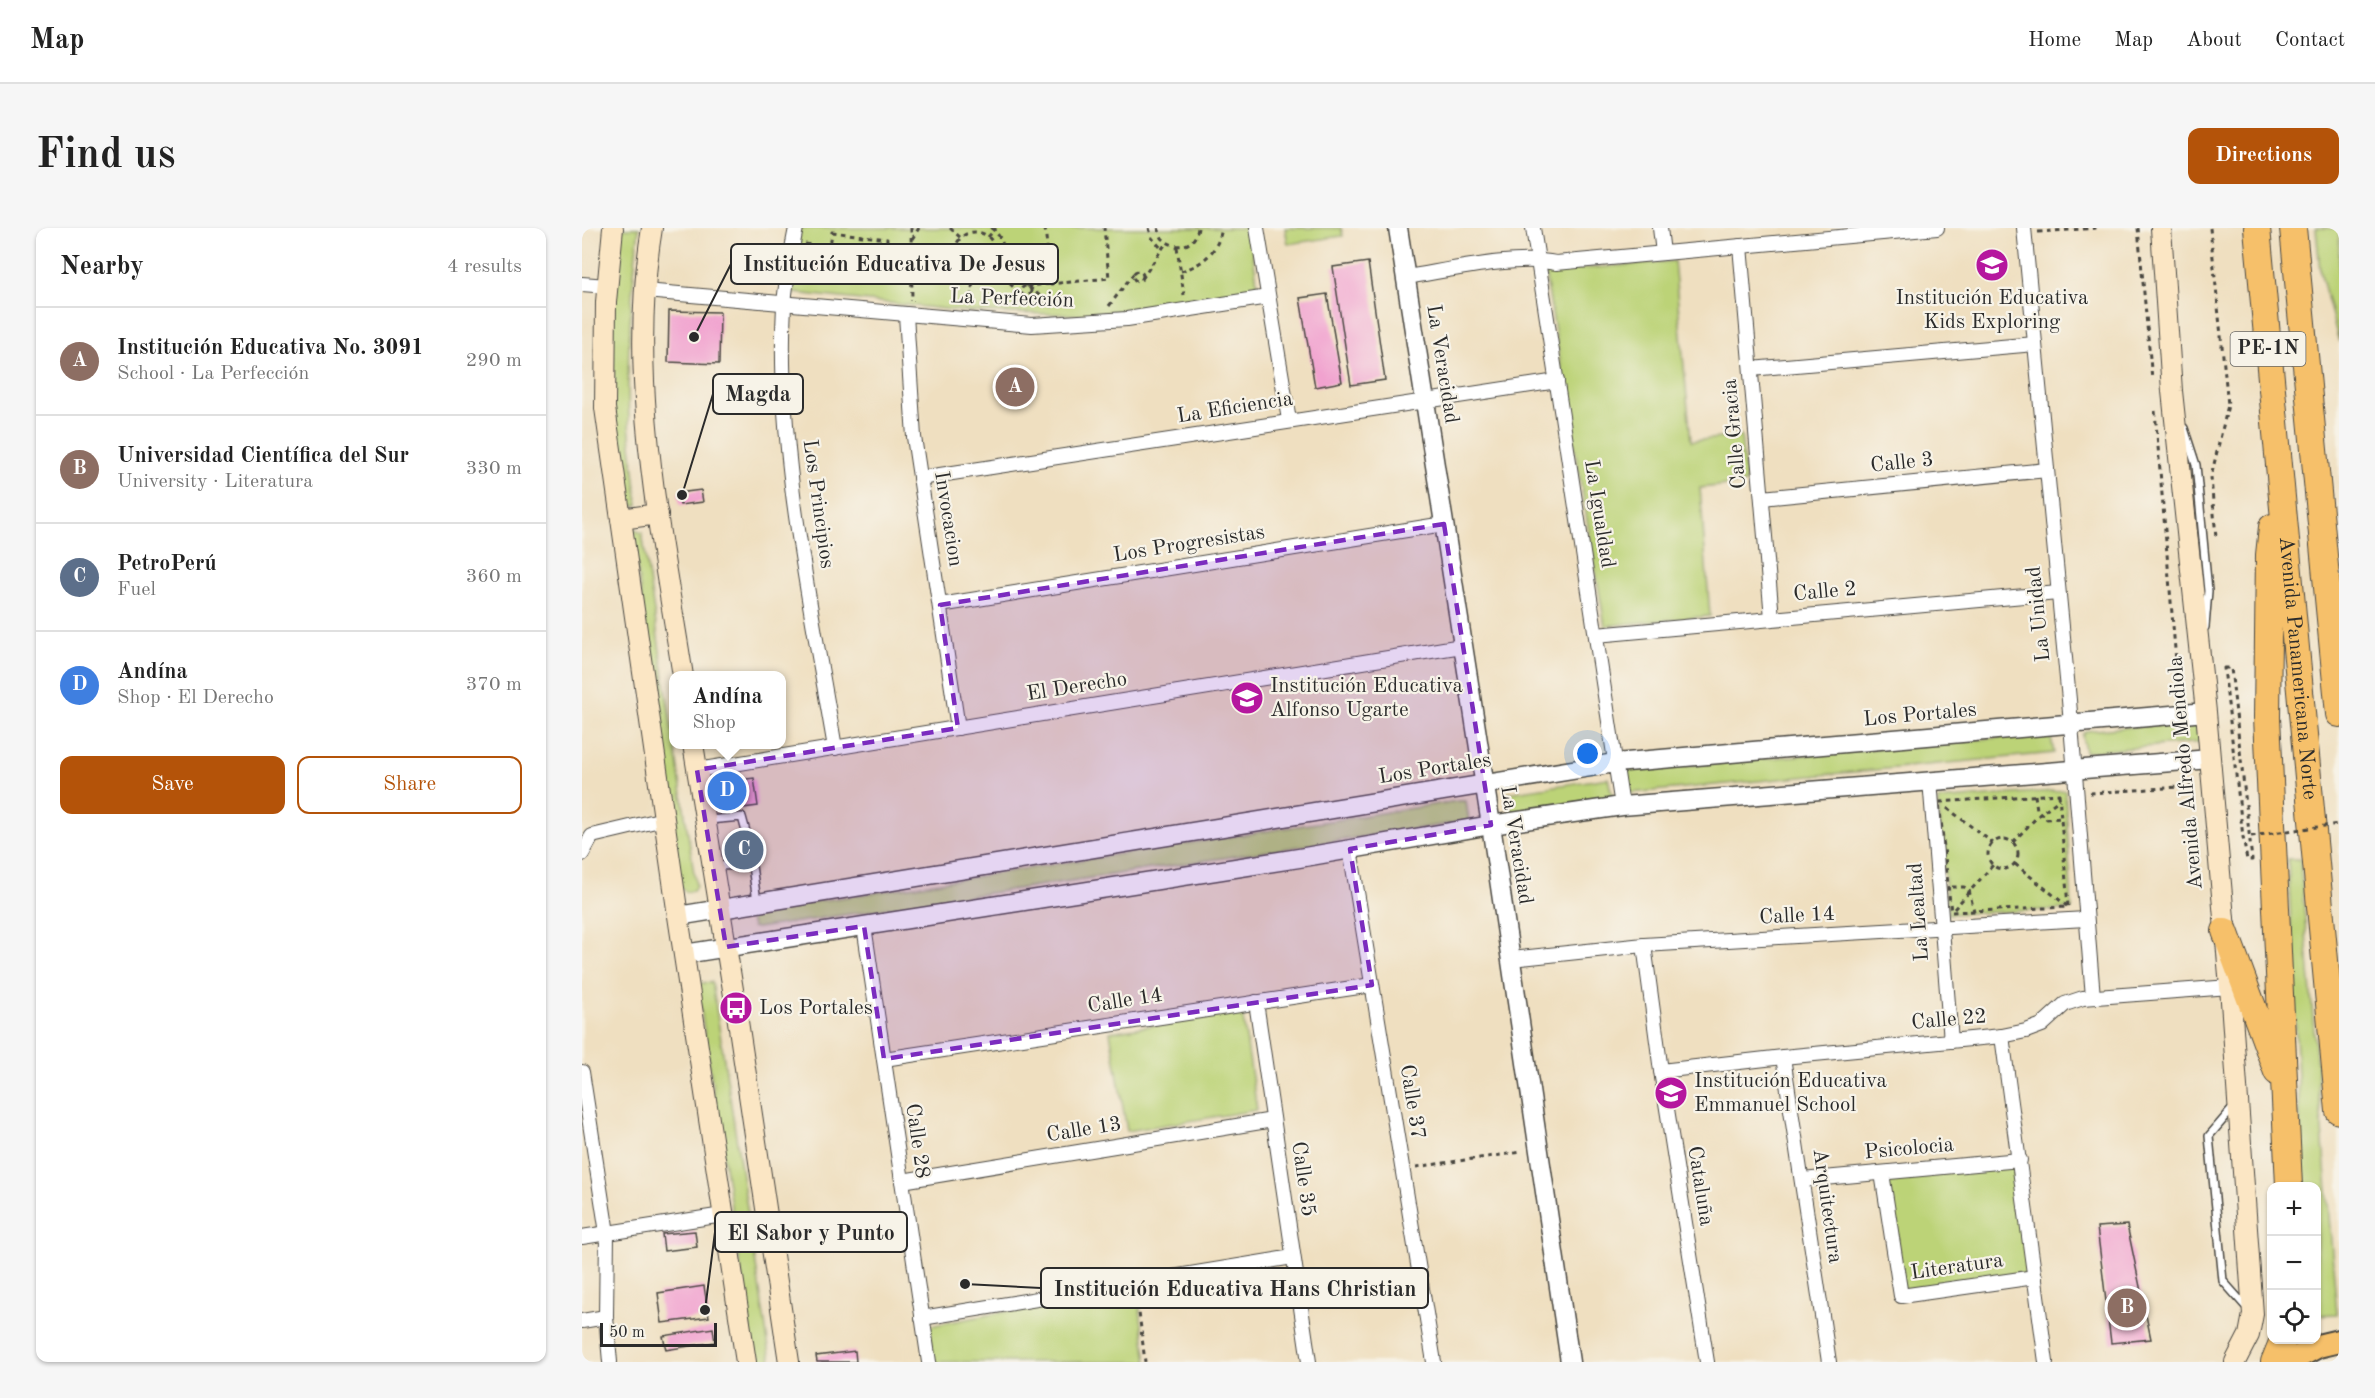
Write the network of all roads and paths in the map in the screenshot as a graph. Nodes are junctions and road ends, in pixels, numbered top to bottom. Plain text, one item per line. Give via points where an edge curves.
1 (613, 228) edge
2 (652, 228) edge
3 (796, 228) edge
4 (915, 228) edge
5 (950, 228) edge
6 (959, 228) edge
7 (1045, 228) edge
8 (1104, 228) edge
9 (1149, 228) edge
10 (1158, 228) edge
11 (1198, 228) edge
12 (1222, 228) edge
13 (1257, 228) edge
14 (1398, 228) edge
15 (1533, 228) edge
16 (1659, 228) edge
17 (1937, 228) edge
18 (2098, 228) edge
19 (2138, 228) edge
20 (2162, 228) edge
21 (2210, 228) edge
22 (2257, 228) edge
23 (2293, 228) edge
24 (994, 229) edge
25 (2028, 230) edge
26 (954, 232) junction
27 (988, 237) junction
28 (961, 238) junction
29 (912, 239) junction
30 (793, 243) junction
31 (1167, 243) junction
32 (1740, 246) junction
33 (1177, 247) junction
34 (830, 248) junction
35 (1162, 249) junction
36 (911, 250) junction
37 (955, 251) junction
38 (1663, 253) junction
39 (1538, 259) junction
40 (990, 265) junction
41 (1181, 271) junction
42 (974, 272) junction
43 (997, 272) junction
44 (1134, 273) junction
45 (1406, 277) junction
46 (1142, 279) junction
47 (582, 284) edge
48 (1051, 284) junction
49 (607, 286) junction
50 (1028, 287) junction
51 (645, 291) junction
52 (1022, 295) junction
53 (1268, 297) junction
54 (784, 302) junction
55 (912, 302) dead end
56 (1108, 307) dead end
57 (1187, 310) junction
58 (1059, 311) dead end
59 (906, 315) junction
60 (969, 321) junction
61 (2035, 344) junction
62 (1751, 369) junction
63 (1557, 381) junction
64 (2162, 389) junction
65 (1425, 399) junction
66 (2155, 410) dead end
67 (1289, 420) junction
68 (2047, 470) junction
69 (2278, 470) junction
70 (920, 478) junction
71 (2317, 484) junction
72 (1762, 498) junction
73 (658, 514) junction
74 (621, 519) junction
75 (1444, 524) junction
76 (2339, 532) edge
77 (2216, 545) dead end
78 (2058, 593) junction
79 (940, 605) junction
80 (1772, 618) junction
81 (1596, 635) junction
82 (1462, 646) junction
83 (682, 671) edge
84 (2179, 699) dead end
85 (2206, 712) junction
86 (2339, 714) edge
87 (2071, 725) junction
88 (958, 728) junction
89 (835, 748) junction
90 (694, 749) edge
91 (2210, 759) junction
92 (1615, 763) junction
93 (2073, 769) junction
94 (697, 770) junction
95 (2185, 776) dead end
96 (1930, 780) junction
97 (1484, 784) junction
98 (2186, 786) junction
99 (2192, 786) dead end
100 (2076, 794) junction
101 (2035, 795) junction
102 (2060, 798) junction
103 (1939, 802) junction
104 (1622, 806) junction
105 (2041, 813) junction
106 (2061, 818) junction
107 (664, 819) junction
108 (706, 820) junction
109 (2339, 824) edge
110 (1491, 825) junction
111 (2251, 836) junction
112 (748, 839) dead end
113 (2013, 842) junction
114 (1993, 843) junction
115 (1350, 849) junction
116 (582, 854) edge
117 (2015, 864) junction
118 (1993, 866) junction
119 (713, 867) junction
120 (1948, 887) junction
121 (1969, 890) junction
122 (758, 903) junction
123 (2068, 907) junction
124 (720, 909) junction
125 (1974, 911) junction
126 (1950, 912) junction
127 (678, 916) junction
128 (2086, 919) junction
129 (864, 926) junction
130 (1941, 928) junction
131 (2225, 932) junction
132 (1644, 945) junction
133 (726, 947) junction
134 (684, 954) junction
135 (1511, 959) junction
136 (1372, 984) junction
137 (2230, 987) junction
138 (2093, 997) junction
139 (1256, 1002) junction
140 (2002, 1036) junction
141 (1951, 1041) junction
142 (1783, 1057) junction
143 (884, 1059) junction
144 (1661, 1071) junction
145 (582, 1072) edge
146 (2286, 1097) junction
147 (2237, 1102) junction
148 (2339, 1111) edge
149 (1273, 1120) junction
150 (1539, 1150) junction
151 (2020, 1160) junction
152 (1402, 1169) junction
153 (1882, 1173) junction
154 (1802, 1180) junction
155 (902, 1181) junction
156 (2289, 1182) edge
157 (723, 1215) junction
158 (607, 1233) junction
159 (582, 1237) edge
160 (1293, 1257) junction
161 (2035, 1277) junction
162 (1136, 1291) dead end
163 (2253, 1314) junction
164 (606, 1317) junction
165 (922, 1318) junction
166 (582, 1321) edge
167 (2339, 1341) edge
168 (2281, 1344) edge
169 (610, 1362) edge
170 (746, 1362) edge
171 (789, 1362) edge
172 (929, 1362) edge
173 (1145, 1362) edge
174 (1309, 1362) edge
175 (1434, 1362) edge
176 (1570, 1362) edge
177 (1707, 1362) edge
178 (1829, 1362) edge
179 (2046, 1362) edge
180 (2235, 1362) edge
181 (2274, 1362) edge
182 (2289, 1362) edge

1 - 49 main road
2 - 51 main road
3 - 30 street, Los Principios
4 - 29 path
4 - 29 path
5 - 26 path
6 - 26 path
7 - 48 path
8 - 48 path via 1109,278
9 - 35 path
10 - 31 path
11 - 33 path via 1191,242
12 - 41 path via 1210,255
13 - 53 street
14 - 45 street, La Veracidad
15 - 39 street, La Igualdad
16 - 38 street
17 - 32 street
18 - 25 path
19 - 64 path
20 - 64 main road, Avenida Alfredo Mendiola
21 - 77 path via 2228,405 2211,477
22 - 69 highway, Avenida Panamericana Norte / PE-1N
23 - 71 highway, Avenida Panamericana Norte / PE-1N
24 - 27 path
24 - 43 path via 1004,251
25 - 61 street, La Unidad
26 - 28 path
27 - 28 path via 977,232
27 - 40 path via 995,250
28 - 37 path
29 - 36 path
30 - 34 path
30 - 54 street, Los Principios
31 - 33 path
31 - 35 path
32 - 38 street
32 - 62 street, Calle Gracia
33 - 41 path
34 - 34 path via 828,262 884,269 888,239 832,232
35 - 46 path
36 - 37 path
36 - 55 path
37 - 42 path via 958,264
38 - 39 street via 1556,263
39 - 45 street
39 - 63 street, La Igualdad
40 - 42 path
40 - 43 path
41 - 57 path
42 - 60 path
43 - 52 path
44 - 46 path via 1135,280
44 - 46 path via 1142,273
44 - 56 path
45 - 65 street, La Veracidad
47 - 49 street
48 - 50 path
49 - 74 main road via 605,408
50 - 52 path via 1022,288
50 - 52 path via 1029,294
50 - 58 path
51 - 54 street, La Perfección
51 - 73 main road via 643,359
53 - 57 street, La Perfección
53 - 67 street
54 - 59 street, La Perfección
54 - 89 street, Los Principios via 783,353 792,488
57 - 60 street, La Perfección via 1075,324
59 - 60 street, La Perfección
59 - 70 street, Invocacion
61 - 62 street
61 - 68 street, La Unidad
62 - 72 street, Calle Gracia
63 - 65 street, La Eficiencia
63 - 81 street, La Igualdad
64 - 85 main road, Avenida Alfredo Mendiola
65 - 67 street, La Eficiencia
65 - 75 street, La Veracidad
66 - 84 path
67 - 70 street, La Eficiencia
68 - 72 street, Calle 3
68 - 78 street, La Unidad
69 - 146 highway via 2269,555 2267,717
69 - 148 highway, Avenida Panamericana Norte / PE-1N
70 - 79 street, Invocacion
71 - 76 highway
71 - 86 highway, Avenida Panamericana Norte / PE-1N
72 - 80 street, Calle Gracia
73 - 74 main road
73 - 83 main road
74 - 107 main road
75 - 79 street, Los Progresistas
75 - 82 street, La Veracidad
78 - 80 street, Calle 2
78 - 87 street, La Unidad
79 - 88 street, Invocacion
80 - 81 street, Calle 2
81 - 92 street, La Igualdad
82 - 88 street, El Derecho
82 - 97 street, La Veracidad
85 - 87 street, Los Portales
85 - 91 main road, Avenida Alfredo Mendiola
87 - 92 street, Los Portales
87 - 93 street, La Unidad
88 - 89 street, El Derecho
89 - 94 street, El Derecho
90 - 94 main road
91 - 93 street
91 - 131 main road, Avenida Alfredo Mendiola
92 - 97 street, Los Portales
92 - 104 street, La Igualdad
93 - 96 street
93 - 100 street, La Unidad
94 - 108 main road
95 - 98 path
96 - 104 street
96 - 130 street, La Lealtad
97 - 110 street, La Veracidad
97 - 122 street, Los Portales
98 - 99 path
98 - 100 path
100 - 128 street, La Unidad
101 - 102 path via 2059,794
101 - 103 path
101 - 105 path
102 - 105 path
102 - 106 path
103 - 114 path
103 - 120 path
104 - 110 street
105 - 106 path via 2047,819
105 - 113 path
106 - 123 path
107 - 116 street via 592,836
107 - 127 main road
108 - 112 lane via 742,817
108 - 119 main road
109 - 111 path, bridge
110 - 115 street
110 - 135 street, La Veracidad
111 - 111 path via 2231,668 2224,668 2247,860 2252,860
113 - 114 path via 2003,839
113 - 117 path via 2019,853
114 - 118 path via 1988,854
115 - 129 street
115 - 136 street, Calle 37
117 - 118 path via 2004,870
117 - 123 path
118 - 121 path
119 - 122 lane via 751,862
119 - 124 main road
120 - 121 path
120 - 126 path
121 - 125 path
121 - 126 path
122 - 124 street, Los Portales
123 - 125 path
124 - 127 street, Los Portales
124 - 133 main road
125 - 126 path
127 - 134 main road
128 - 130 street, Calle 14
128 - 138 street, La Unidad
129 - 133 street
129 - 143 street, Calle 28
130 - 132 street, Calle 14
130 - 141 street, La Lealtad
131 - 137 main road, Avenida Alfredo Mendiola
131 - 146 highway
132 - 135 street, Calle 14
132 - 144 street, Cataluña
133 - 134 street
133 - 171 main road
134 - 157 main road
135 - 150 street, La Veracidad
136 - 139 street, Calle 14
136 - 152 street, Calle 37
137 - 138 street, Calle 22
137 - 147 main road, Avenida Alfredo Mendiola
138 - 140 street, Calle 22 via 2065,1004 2042,1025
139 - 143 street, Calle 14
139 - 149 street, Calle 35
140 - 141 street, Calle 22
140 - 151 street
141 - 142 street, Calle 22
142 - 144 street, Calle 22
142 - 154 street, Arquitectura
143 - 155 street, Calle 28
144 - 177 street, Cataluña
145 - 158 street
146 - 156 highway
147 - 163 main road, Avenida Alfredo Mendiola
147 - 163 lane via 2209,1136 2223,1281
149 - 155 street, Calle 13
149 - 160 street, Calle 35
150 - 152 path
150 - 176 street, La Veracidad
151 - 153 street, Psicolocia
151 - 161 street
152 - 175 street, Calle 37
153 - 154 street, Psicolocia
153 - 161 street, Literatura via 1901,1296
154 - 178 street, Arquitectura
155 - 165 street, Calle 28
157 - 158 street
157 - 170 main road
158 - 159 street
158 - 164 street
160 - 165 street
160 - 174 street, Calle 35
161 - 179 street
162 - 173 path
163 - 180 main road, Avenida Alfredo Mendiola via 2249,1335
164 - 166 street
164 - 169 street
165 - 172 street, Calle 28
167 - 182 main road via 2318,1346
168 - 181 highway

